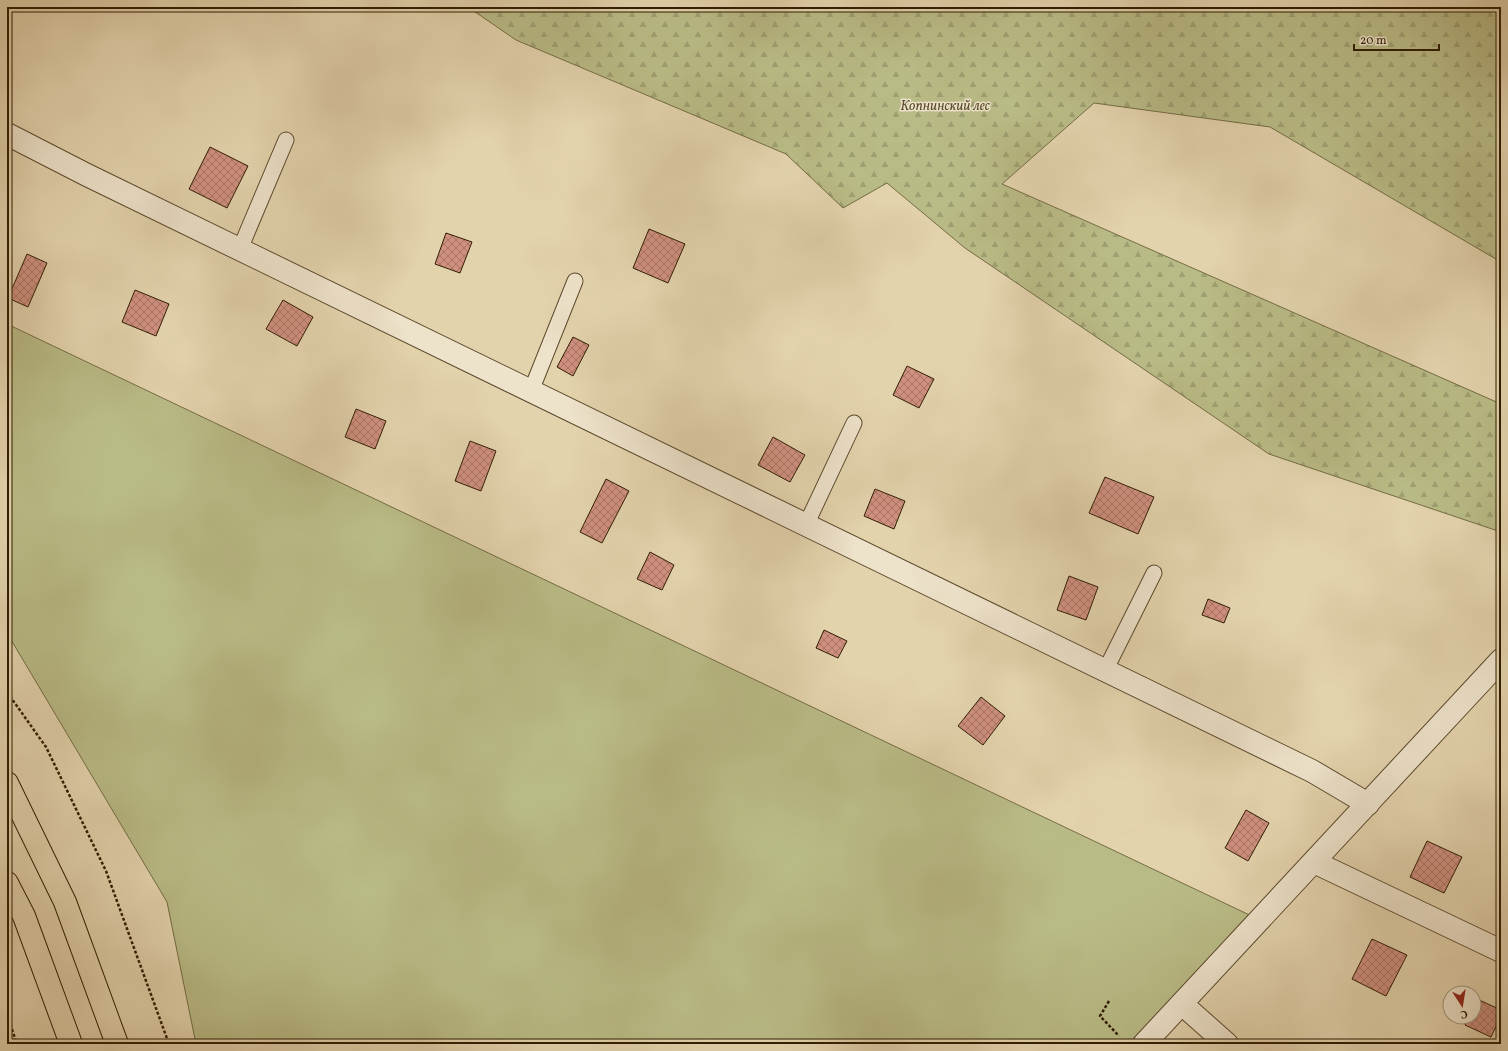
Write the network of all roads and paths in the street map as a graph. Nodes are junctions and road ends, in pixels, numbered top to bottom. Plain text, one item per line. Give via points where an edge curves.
1 (7, 134) edge
2 (286, 140) dead end
3 (240, 249) junction
4 (575, 281) dead end
5 (531, 391) junction
6 (854, 423) dead end
7 (806, 525) junction
8 (1154, 573) dead end
9 (1501, 660) edge
10 (1105, 671) junction
11 (7, 692) edge
12 (7, 783) edge
13 (1368, 804) junction
14 (1314, 862) junction
15 (7, 883) edge
16 (1501, 950) edge
17 (1109, 1001) dead end
18 (1182, 1004) junction
19 (7, 1015) edge
20 (1121, 1038) dead end
21 (17, 1044) edge
22 (71, 1044) edge
23 (117, 1044) edge
24 (169, 1044) edge
25 (1144, 1044) edge
26 (1227, 1044) edge

1 - 3 street
2 - 3 lane
3 - 5 street
4 - 5 lane
5 - 7 street
6 - 7 lane
7 - 10 street
8 - 10 lane
9 - 13 street
10 - 13 street via 1312,771
11 - 24 path via 46,747 106,871
12 - 23 main road via 65,902
13 - 14 street
14 - 16 street
14 - 18 street
15 - 22 main road via 24,916
17 - 20 path via 1100,1016
18 - 25 street
18 - 26 street
19 - 21 path

